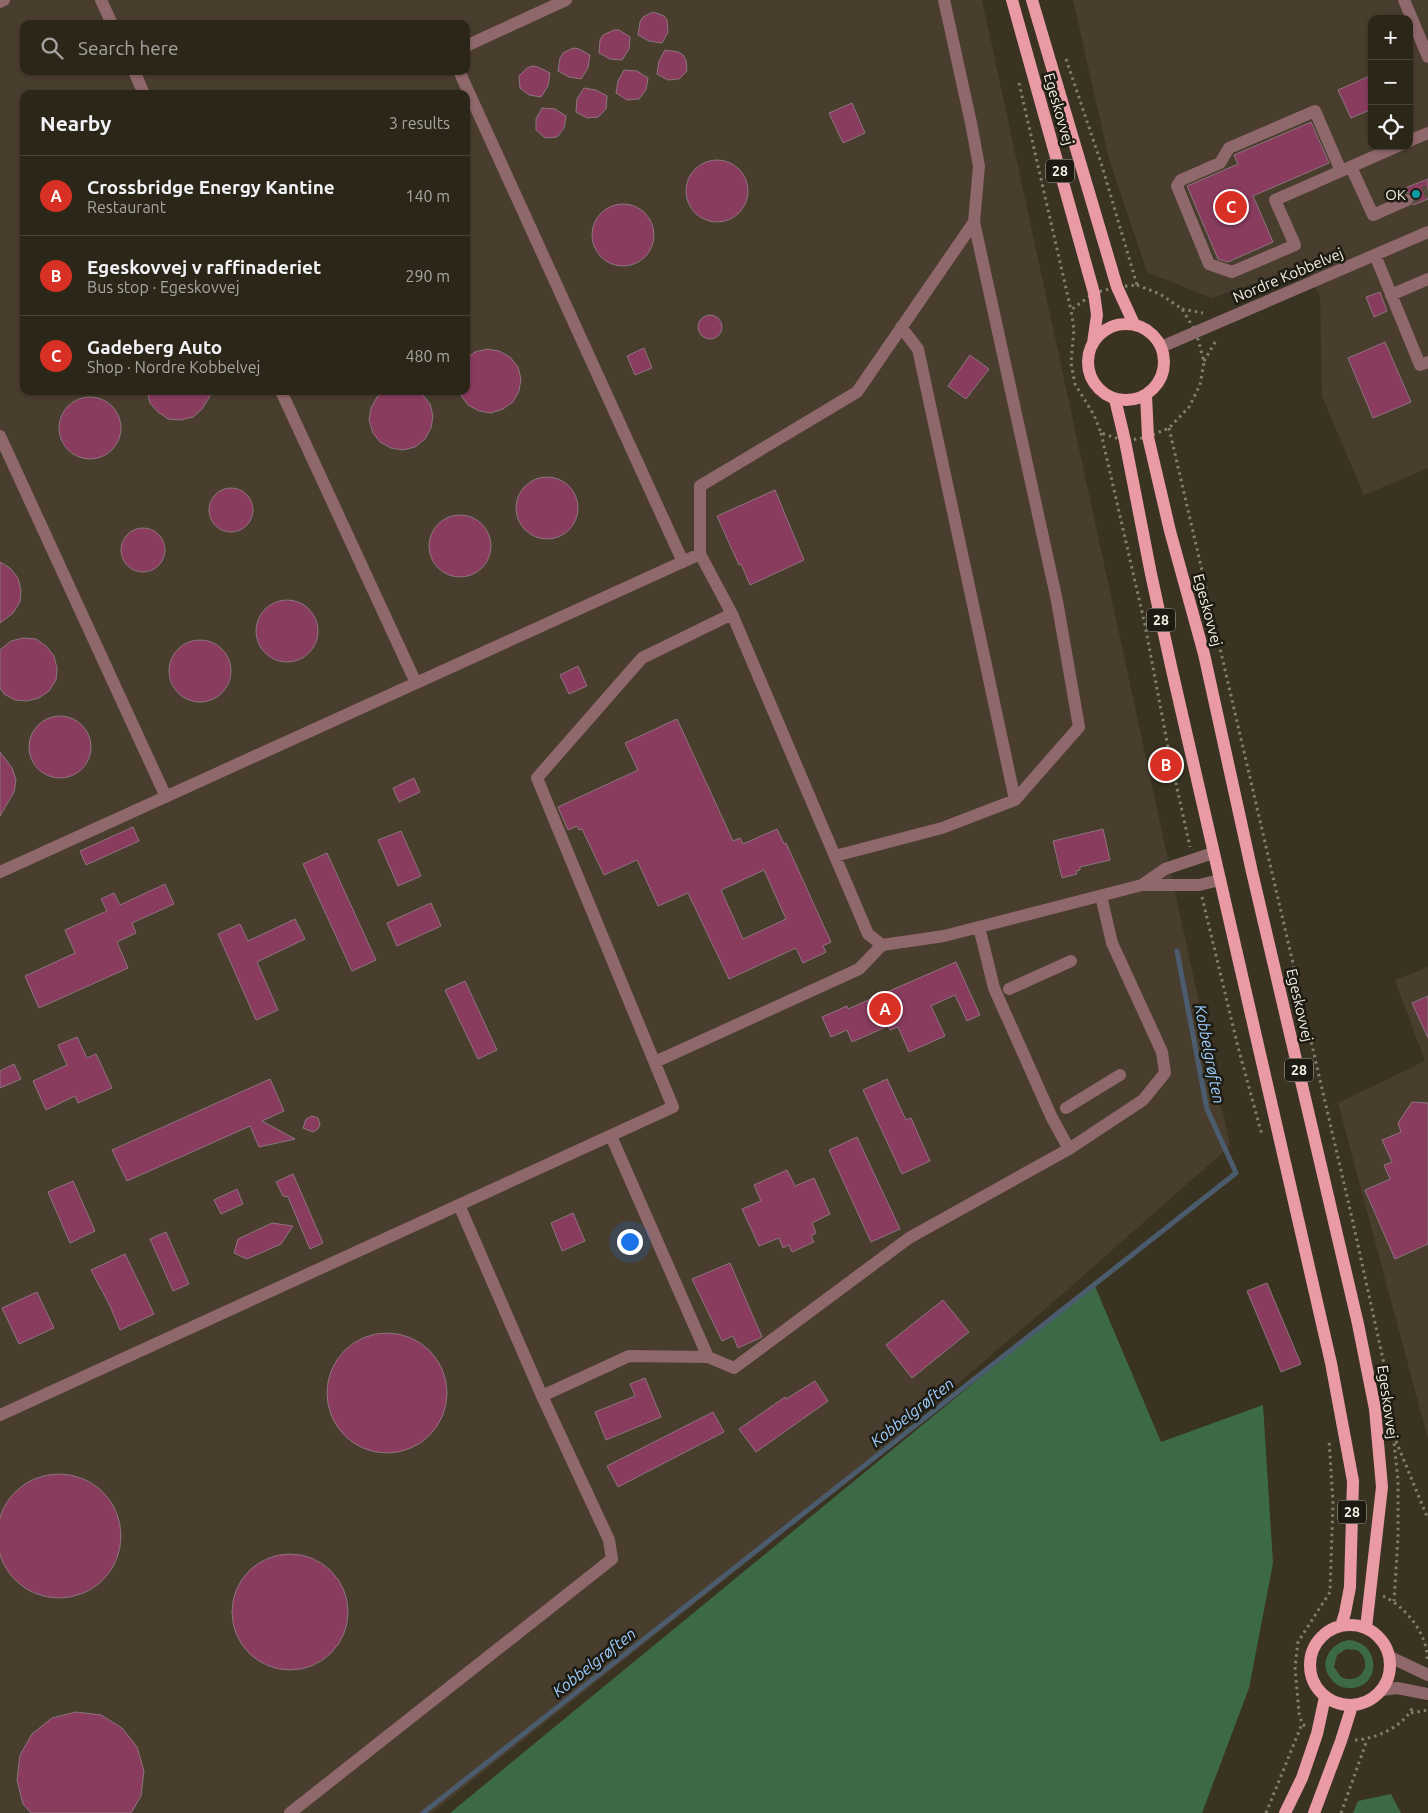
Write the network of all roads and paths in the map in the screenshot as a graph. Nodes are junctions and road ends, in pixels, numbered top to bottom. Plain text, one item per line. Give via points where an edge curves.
1 (4, 0) edge
2 (101, 0) edge
3 (566, 0) edge
4 (944, 0) edge
5 (1012, 0) edge
6 (1032, 0) edge
7 (1404, 0) edge
8 (0, 2) edge
9 (110, 20) edge
10 (1423, 30) edge
11 (470, 44) edge
12 (1065, 55) dead end
13 (1428, 57) edge
14 (136, 75) edge
15 (462, 75) edge
16 (1018, 81) dead end
17 (142, 90) edge
18 (469, 90) edge
19 (470, 93) edge
20 (1428, 133) edge
21 (1413, 139) edge
22 (1389, 150) edge
23 (1346, 169) junction
24 (1407, 200) tunnel mouth
25 (974, 222) junction
26 (1428, 232) edge
27 (1375, 256) junction
28 (1428, 279) edge
29 (1137, 286) junction
30 (1117, 287) junction
31 (1094, 293) junction
32 (1391, 295) junction
33 (1071, 310) junction
34 (1134, 324) junction
35 (902, 327) junction
36 (1196, 332) junction
37 (1092, 343) junction
38 (1161, 347) junction
39 (1428, 362) edge
40 (283, 395) edge
41 (1146, 395) junction
42 (1115, 399) junction
43 (1101, 433) junction
44 (0, 436) edge
45 (1148, 437) junction
46 (1126, 441) junction
47 (700, 554) junction
48 (683, 562) junction
49 (732, 614) junction
50 (416, 683) junction
51 (166, 797) junction
52 (1015, 800) junction
53 (1213, 853) junction
54 (835, 856) junction
55 (1192, 859) junction
56 (0, 872) edge
57 (1220, 880) junction
58 (1142, 885) junction
59 (1199, 885) junction
60 (1101, 896) junction
61 (979, 927) junction
62 (882, 945) junction
63 (1071, 961) dead end
64 (1009, 989) dead end
65 (655, 1062) junction
66 (1120, 1075) dead end
67 (1066, 1108) dead end
68 (611, 1136) junction
69 (1265, 1144) dead end
70 (1069, 1149) junction
71 (459, 1205) junction
72 (708, 1357) junction
73 (542, 1396) junction
74 (0, 1415) edge
75 (1394, 1437) dead end
76 (1329, 1438) dead end
77 (1428, 1519) edge
78 (1350, 1587) junction
79 (1371, 1590) junction
80 (1330, 1592) junction
81 (1341, 1626) junction
82 (1366, 1628) junction
83 (1428, 1652) edge
84 (1390, 1657) junction
85 (1427, 1675) edge
86 (1382, 1690) junction
87 (1424, 1693) edge
88 (1324, 1697) junction
89 (1352, 1706) junction
90 (1428, 1710) edge
91 (1410, 1713) junction
92 (1302, 1724) junction
93 (1317, 1734) junction
94 (1367, 1740) junction
95 (1341, 1741) junction
96 (290, 1813) edge
97 (1266, 1813) edge
98 (1285, 1813) edge
99 (1314, 1813) edge
100 (1341, 1813) edge

1 - 8 street
2 - 9 street
3 - 11 street
4 - 25 street via 979,166
5 - 31 main road, Egeskovvej / 28
6 - 30 main road, Egeskovvej / 28
7 - 10 street
10 - 13 street
12 - 29 path
14 - 17 street
15 - 18 street
16 - 33 path
19 - 48 street
20 - 21 street
22 - 23 street, Nordre Kobbelvej
23 - 23 street, Nordre Kobbelvej via 1314,111 1229,148 1220,164 1181,180 1177,186 1209,264 1232,272 1295,245 1275,200
23 - 24 street via 1372,215
25 - 35 street
25 - 52 street via 1057,601 1079,727
26 - 27 street, Nordre Kobbelvej
27 - 32 street
27 - 36 street, Nordre Kobbelvej
28 - 32 street
29 - 30 path
29 - 36 path via 1160,294 1182,309
30 - 31 path
30 - 34 main road, Egeskovvej / 28
31 - 33 path
31 - 37 main road, Egeskovvej / 28 via 1097,315
32 - 39 street via 1420,365
33 - 43 path via 1074,329 1070,363 1075,384 1094,414
34 - 37 main road via 1112,326
34 - 38 main road via 1151,334
35 - 47 street via 857,392 700,486
35 - 52 street via 918,349
36 - 38 street, Nordre Kobbelvej
36 - 45 path via 1204,362 1200,385 1189,407 1169,428
37 - 42 main road, 28 via 1087,358 1089,374 1103,394
38 - 41 main road via 1164,368 1156,386
40 - 50 street
41 - 42 main road via 1134,400
41 - 45 main road, Egeskovvej / 28
42 - 46 main road, 28
43 - 46 path
43 - 55 path via 1145,624
44 - 51 street
45 - 46 path
45 - 79 main road, Egeskovvej / 28 via 1206,664 1358,1324 1374,1409 1382,1487
46 - 53 main road, 28 via 1151,574
47 - 48 street
47 - 49 street
48 - 50 street
49 - 54 street
49 - 65 street via 642,658 537,778
50 - 51 street
51 - 56 street
52 - 54 street via 942,828
53 - 55 street
53 - 57 main road, 28
54 - 62 street via 868,934
55 - 58 street via 1165,869
57 - 59 street
57 - 78 main road, 28 via 1329,1354 1353,1481
58 - 59 street
58 - 60 street
59 - 69 path
60 - 61 street
60 - 70 street via 1112,943 1162,1052 1165,1073 1144,1100
61 - 62 street
61 - 70 street via 994,988
62 - 65 street via 859,969
63 - 64 street
65 - 68 street via 673,1107
66 - 67 street
68 - 71 street
68 - 72 street
70 - 72 street via 909,1238 734,1368
71 - 73 street
71 - 74 street
72 - 73 street via 629,1356
73 - 96 street via 609,1540 612,1559
75 - 77 path
76 - 80 path via 1333,1503
78 - 80 path
78 - 81 main road, 28
79 - 82 main road, Egeskovvej / 28
79 - 83 path via 1394,1601 1408,1615
80 - 92 path via 1298,1642 1295,1667
81 - 82 main road via 1349,1624
81 - 88 main road via 1316,1642 1309,1661 1312,1681
82 - 84 main road via 1382,1640
83 - 85 path
84 - 85 street
84 - 86 main road via 1389,1674
86 - 87 street via 1397,1688
86 - 89 main road via 1369,1701
87 - 91 path
88 - 89 main road
88 - 93 main road
89 - 95 main road
90 - 91 path
91 - 94 path via 1392,1729
92 - 93 path
92 - 97 path
93 - 98 main road via 1302,1778
94 - 95 path
94 - 100 path
95 - 99 main road

